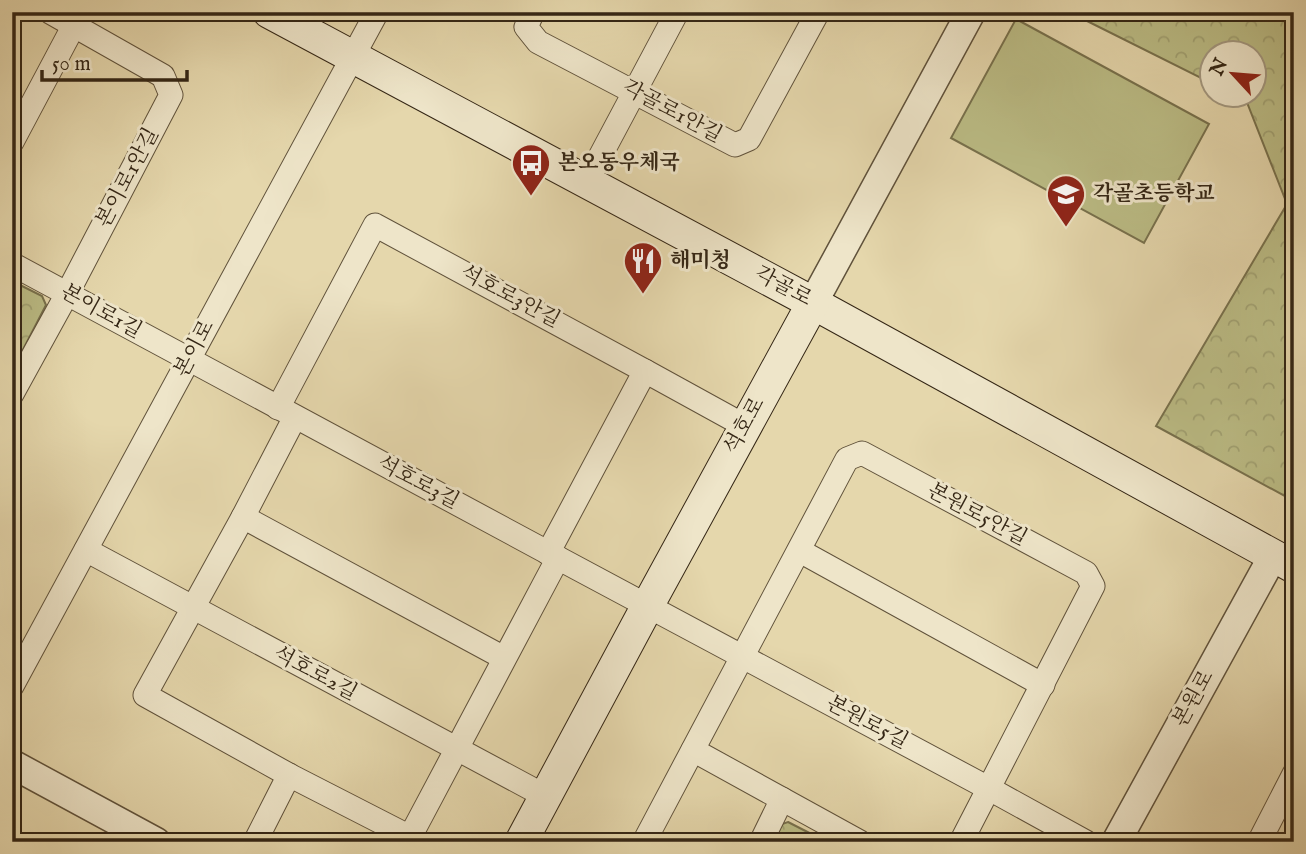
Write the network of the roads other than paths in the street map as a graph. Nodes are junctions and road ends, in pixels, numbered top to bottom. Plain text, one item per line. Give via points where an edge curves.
1 (50, 12) edge
2 (269, 12) edge
3 (377, 12) edge
4 (533, 12) edge
5 (677, 12) edge
6 (818, 12) edge
7 (971, 12) edge
8 (78, 19) edge
9 (353, 57) junction
10 (633, 92) junction
11 (12, 142) edge
12 (586, 183) junction
13 (12, 264) edge
14 (67, 294) junction
15 (813, 303) junction
16 (189, 360) junction
17 (645, 370) junction
18 (12, 394) edge
19 (286, 412) junction
20 (745, 426) junction
21 (243, 517) junction
22 (86, 550) junction
23 (800, 551) junction
24 (553, 556) junction
25 (1283, 562) edge
26 (648, 606) junction
27 (192, 607) junction
28 (743, 656) junction
29 (504, 658) junction
30 (1043, 685) junction
31 (12, 686) edge
32 (457, 750) junction
33 (693, 750) junction
34 (12, 764) edge
35 (1294, 774) edge
36 (289, 775) junction
37 (988, 788) junction
38 (545, 796) junction
39 (782, 799) junction
40 (156, 842) edge
41 (255, 842) edge
42 (521, 842) edge
43 (644, 842) edge
44 (761, 842) edge
45 (860, 842) edge
46 (961, 842) edge
47 (1086, 842) edge
48 (1116, 842) edge
49 (1259, 842) edge

1 - 8 street, 본이로1안길
2 - 9 main road, 각골로
3 - 9 street, 본이로
4 - 10 street, 각골로1안길 via 526,27 538,42
5 - 10 street
6 - 10 street, 각골로1안길 via 749,139 735,145
7 - 15 street, 석호로
8 - 11 street
8 - 14 street, 본이로1안길 via 163,76 171,95
9 - 12 main road, 각골로
9 - 16 street, 본이로
10 - 12 street
12 - 15 main road, 각골로
13 - 14 street, 본이로1길
14 - 16 street, 본이로1길
14 - 18 street, 본이로1안길
15 - 20 main road, 석호로
15 - 25 main road, 각골로
16 - 19 street, 석호로3길
16 - 22 street, 본이로
17 - 19 street, 석호로3안길 via 376,225
17 - 20 street
17 - 24 street, 석호로3안길
19 - 21 street, 석호로3안길
19 - 24 street, 석호로3길
20 - 26 main road, 석호로
21 - 27 street, 석호로3안길
21 - 29 street
22 - 27 street, 석호로2길
22 - 31 street, 본이로
23 - 28 street, 본원로5안길
23 - 30 street
23 - 30 street, 본원로5안길 via 847,459 862,453 1086,573 1093,586
24 - 26 street, 석호로3길
24 - 29 street, 석호로3안길
25 - 48 street, 본원로
26 - 28 street, 본원로5길
26 - 38 main road, 석호로
27 - 32 street, 석호로2길
27 - 36 street, 석호로3안길 via 145,695
28 - 33 street, 본원로5안길
28 - 37 street, 본원로5길
29 - 32 street, 석호로3안길
30 - 37 street, 본원로5안길
32 - 36 street, 석호로3안길 via 410,837
32 - 38 street, 석호로2길
33 - 39 street
33 - 43 street, 본원로5안길
34 - 40 street
35 - 49 street
36 - 41 street
37 - 46 street, 본원로5안길
37 - 47 street, 본원로5길
38 - 42 main road, 석호로
39 - 44 street
39 - 45 street

